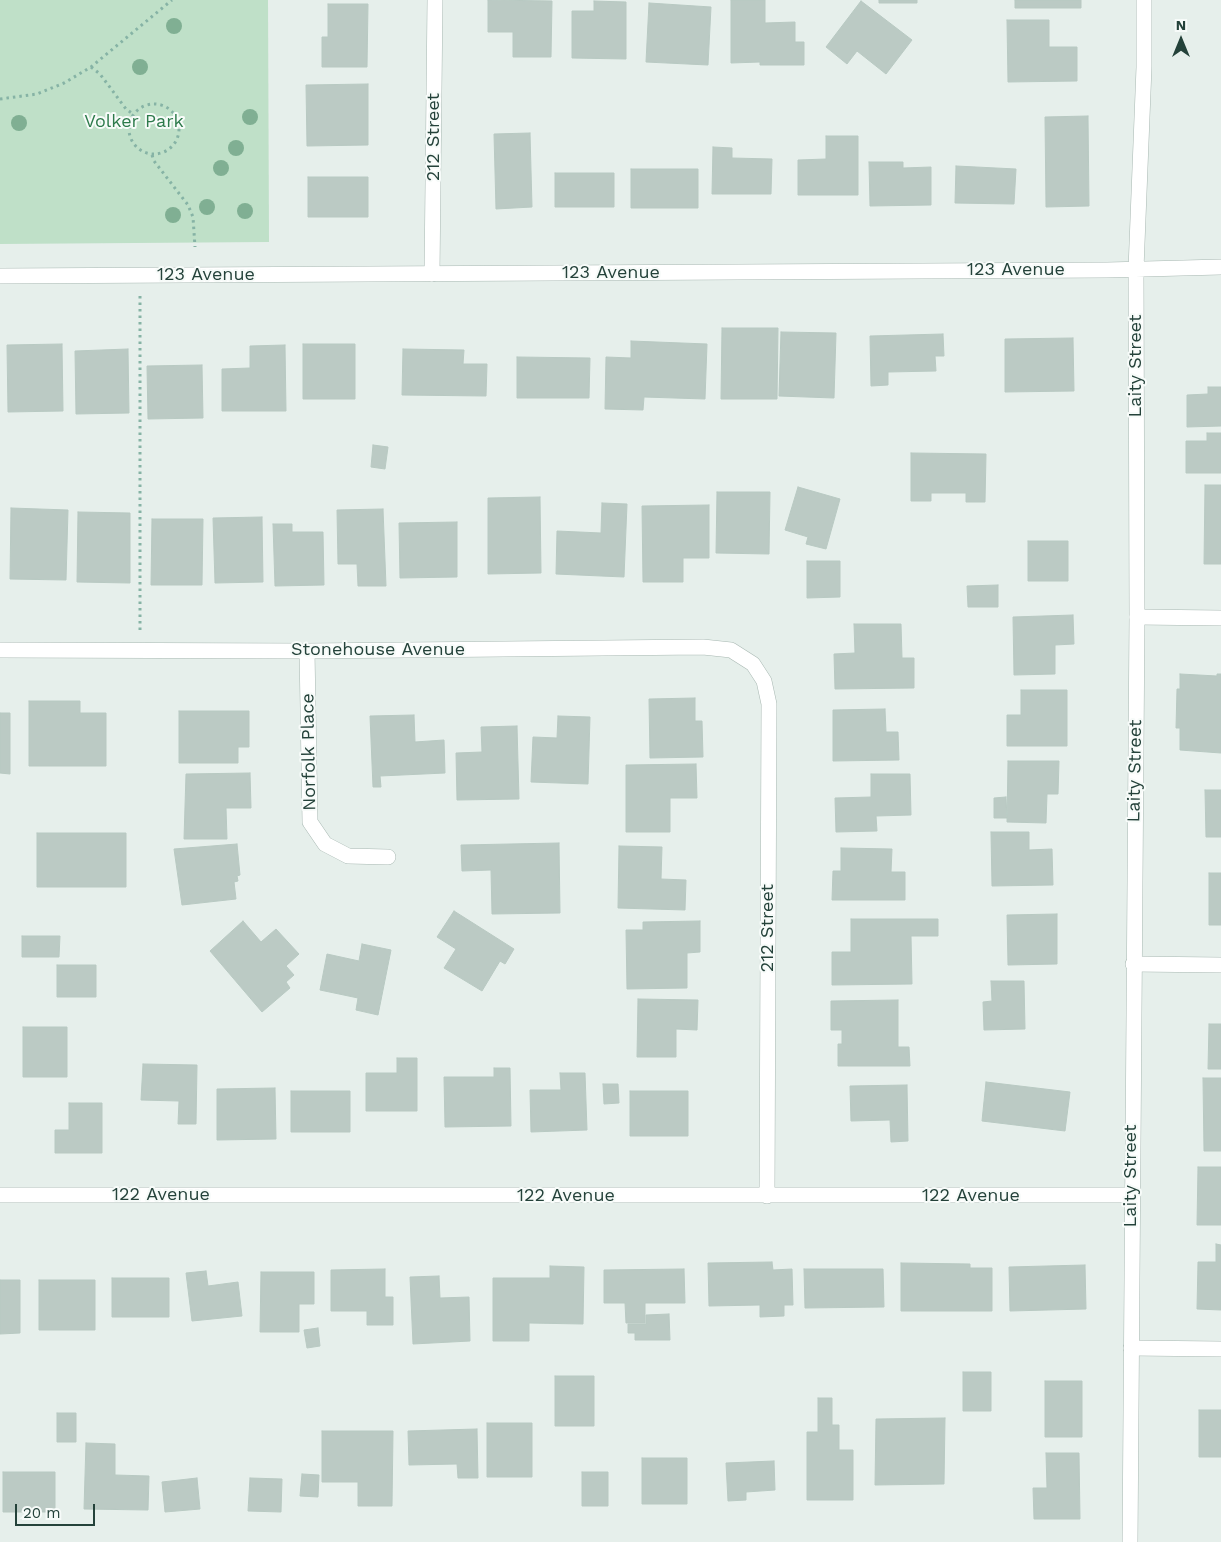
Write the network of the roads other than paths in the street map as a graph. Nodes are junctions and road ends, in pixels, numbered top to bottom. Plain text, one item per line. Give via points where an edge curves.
1 (435, 0) edge
2 (1144, 0) edge
3 (1221, 266) edge
4 (1136, 269) junction
5 (432, 274) junction
6 (0, 276) edge
7 (1137, 617) junction
8 (1221, 618) edge
9 (0, 650) edge
10 (307, 651) junction
11 (753, 664) joint
12 (388, 857) dead end
13 (1133, 964) junction
14 (1221, 965) edge
15 (0, 1195) edge
16 (1131, 1195) junction
17 (767, 1196) junction
18 (1130, 1348) junction
19 (1221, 1349) edge
20 (1130, 1542) edge

1 - 5 street, 212 Street
2 - 4 street, Laity Street
3 - 4 street, 123 Avenue
4 - 5 street, 123 Avenue
4 - 7 street, Laity Street
5 - 6 street, 123 Avenue
7 - 8 street
7 - 13 street, Laity Street
9 - 10 street, Stonehouse Avenue
10 - 11 street, Stonehouse Avenue via 703,647 731,650
10 - 12 street, Norfolk Place via 310,822 325,844 348,856
11 - 17 street, 212 Street via 764,681 769,704
13 - 14 street
13 - 16 street, Laity Street
15 - 17 street, 122 Avenue
16 - 17 street, 122 Avenue
16 - 18 street, Laity Street
18 - 19 street
18 - 20 street, Laity Street

